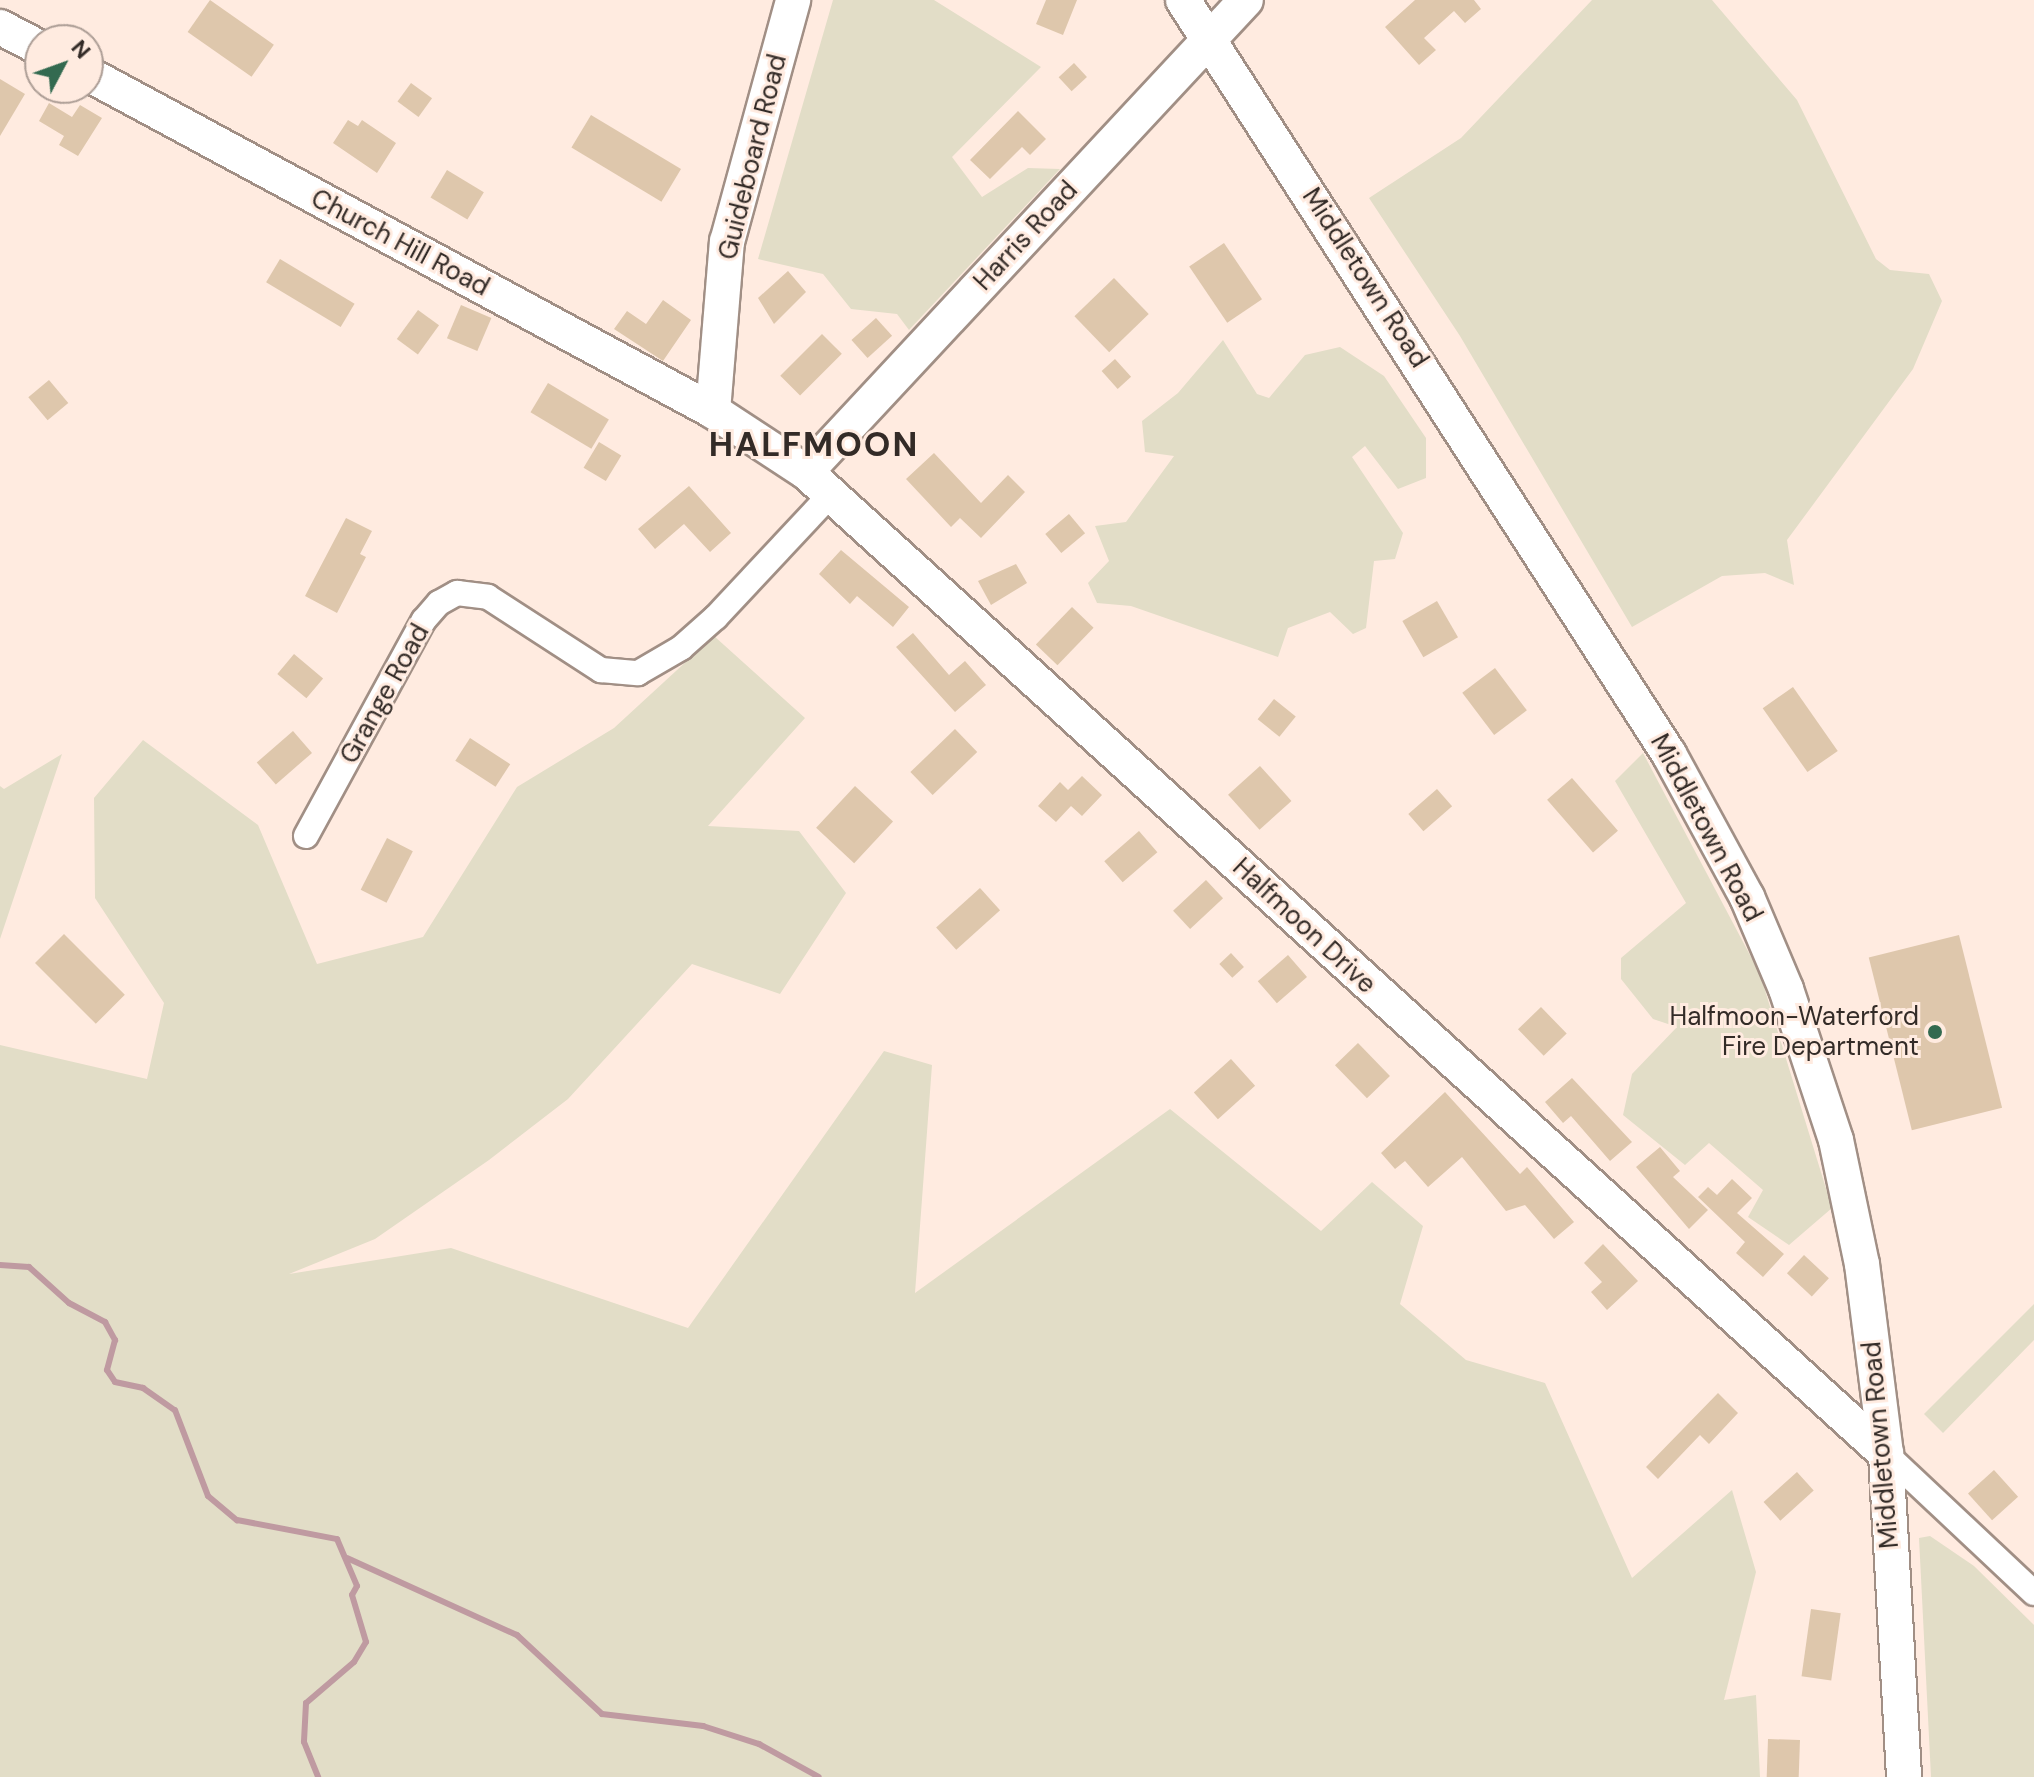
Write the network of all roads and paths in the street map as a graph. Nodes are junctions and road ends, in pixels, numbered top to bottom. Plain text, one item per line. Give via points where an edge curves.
1 (793, 0) edge
2 (1183, 0) edge
3 (1246, 0) edge
4 (0, 27) edge
5 (24, 40) edge
6 (1208, 41) junction
7 (104, 83) edge
8 (713, 411) junction
9 (818, 484) junction
10 (306, 836) dead end
11 (1886, 1454) junction
12 (2034, 1593) edge
13 (1904, 1777) edge

1 - 8 street, Guideboard Road via 727,242
2 - 6 street, Middletown Road
3 - 6 street, Harris Road
4 - 5 street
6 - 9 street, Harris Road
6 - 11 street, Middletown Road via 1669,754 1747,897 1786,989 1836,1140 1862,1264
7 - 8 street, Church Hill Road
8 - 9 street, Halfmoon Drive
9 - 10 street, Grange Road via 716,617 681,648 638,673 601,670 488,597 457,593 439,603
9 - 11 street, Halfmoon Drive
11 - 12 street
11 - 13 street, Middletown Road

